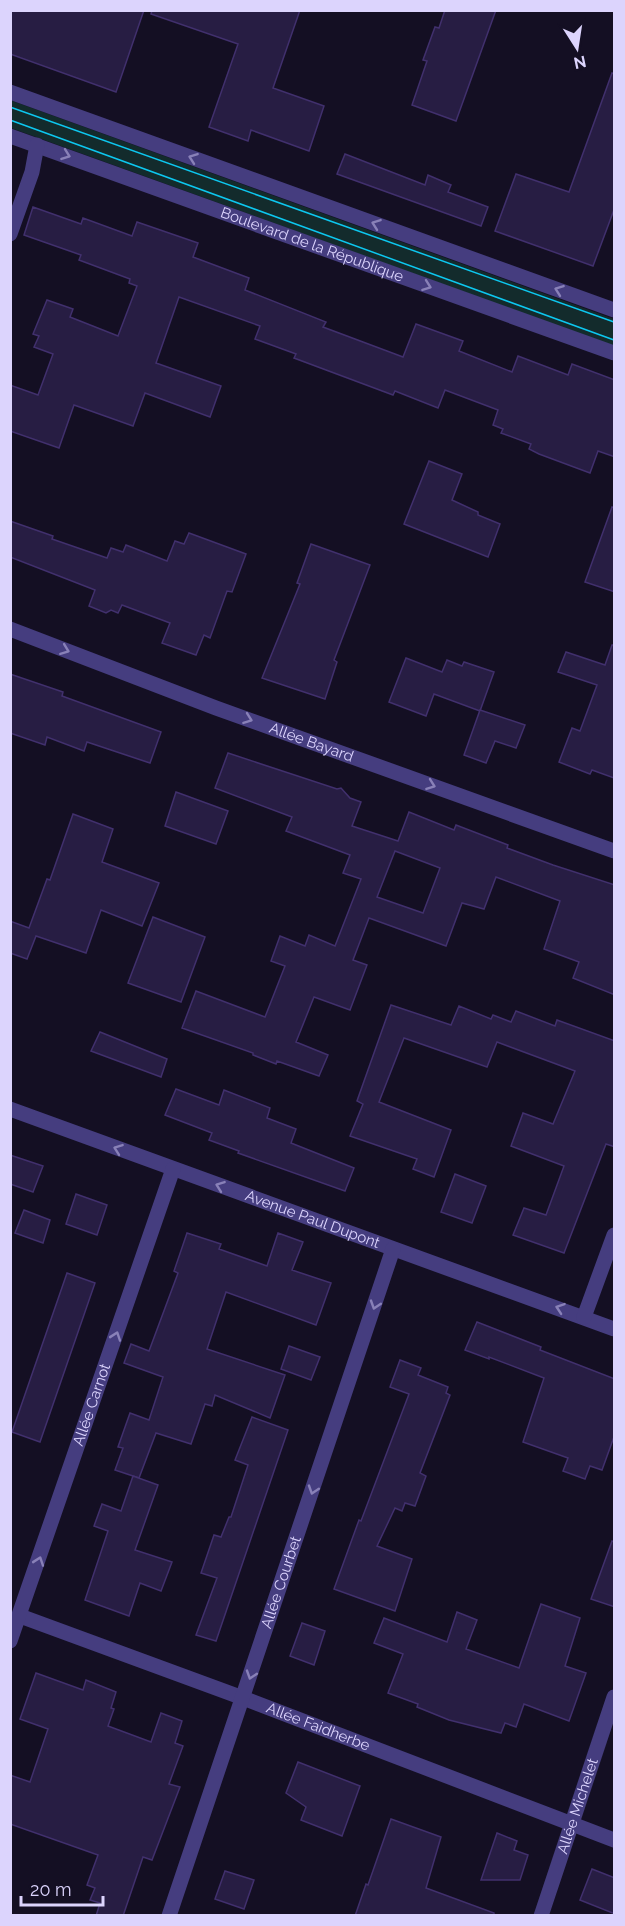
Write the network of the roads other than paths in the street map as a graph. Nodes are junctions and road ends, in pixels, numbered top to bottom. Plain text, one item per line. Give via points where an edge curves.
1 (10, 92) edge
2 (10, 136) edge
3 (37, 145) junction
4 (10, 234) edge
5 (615, 310) edge
6 (615, 353) edge
7 (10, 629) edge
8 (615, 851) edge
9 (10, 1109) edge
10 (173, 1169) junction
11 (615, 1234) edge
12 (393, 1250) junction
13 (584, 1317) junction
14 (615, 1329) edge
15 (20, 1616) junction
16 (10, 1641) edge
17 (615, 1697) edge
18 (243, 1698) junction
19 (571, 1824) junction
20 (615, 1840) edge
21 (169, 1916) edge
22 (541, 1916) edge

5 -> 1 street
2 - 3 street, Boulevard de la République
3 - 4 street via 32,172
3 -> 6 street, Boulevard de la République
7 -> 8 street, Allée Bayard via 216,708
10 -> 9 street, Avenue Paul Dupont
12 -> 10 street, Avenue Paul Dupont
15 -> 10 street, Allée Carnot
11 - 13 street
13 -> 12 street, Avenue Paul Dupont
12 -> 18 street, Allée Courbet
13 - 14 street, Avenue Paul Dupont
15 - 16 street, Allée Carnot
15 - 18 street, Allée Faidherbe
17 - 19 street, Allée Michelet
18 - 19 street, Allée Faidherbe
18 - 21 street, Allée Courbet
19 - 20 street, Allée Faidherbe
19 - 22 street, Allée Michelet

